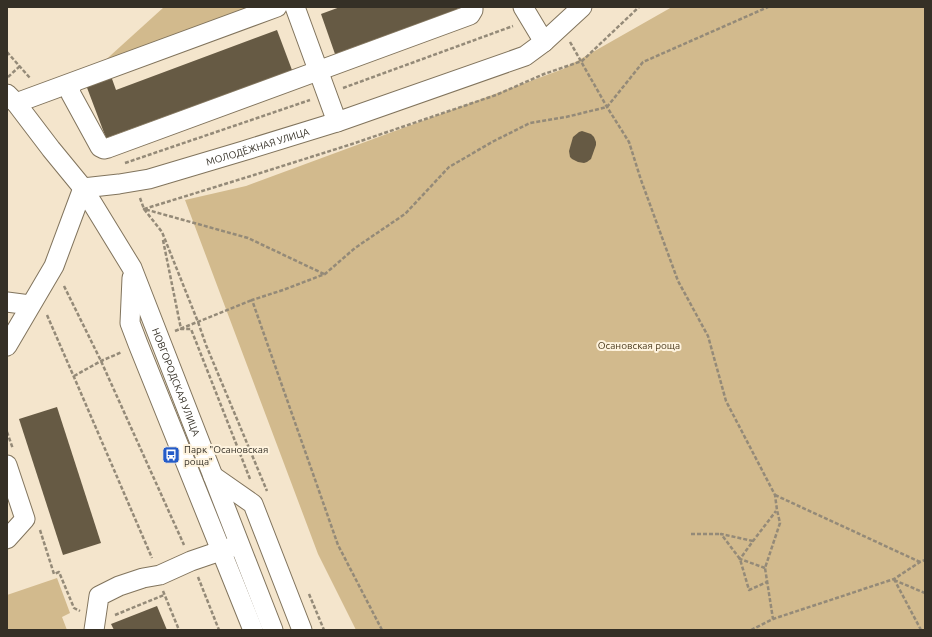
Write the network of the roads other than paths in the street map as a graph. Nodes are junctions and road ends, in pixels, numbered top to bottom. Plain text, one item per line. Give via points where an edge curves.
1 (277, 7) edge
2 (295, 7) edge
3 (472, 7) edge
4 (523, 7) edge
5 (582, 7) edge
6 (544, 42) junction
7 (318, 71) junction
8 (73, 83) junction
9 (11, 99) edge
10 (337, 122) junction
11 (83, 188) junction
12 (132, 268) junction
13 (34, 300) junction
14 (7, 302) edge
15 (7, 346) edge
16 (7, 465) edge
17 (213, 476) junction
18 (7, 539) edge
19 (239, 544) junction
20 (221, 550) junction
21 (94, 630) edge
22 (253, 630) edge
23 (273, 630) edge
24 (302, 630) edge

1 - 8 street
2 - 7 street
3 - 7 street via 470,15
4 - 6 street
5 - 6 street, МОЛОДЁЖНАЯ УЛИЦА
6 - 10 street, МОЛОДЁЖНАЯ УЛИЦА via 525,56
7 - 8 street via 104,149 100,147 71,94 70,88
7 - 10 street
8 - 9 street via 44,93
9 - 11 street, НОВГОРОДСКАЯ УЛИЦА
10 - 11 street, МОЛОДЁЖНАЯ УЛИЦА via 149,179
11 - 12 street, НОВГОРОДСКАЯ УЛИЦА
11 - 13 street via 54,266
12 - 17 street, НОВГОРОДСКАЯ УЛИЦА
12 - 20 street, НОВГОРОДСКАЯ УЛИЦА via 130,323
13 - 14 street
13 - 15 street
16 - 18 street via 25,519
17 - 19 street, НОВГОРОДСКАЯ УЛИЦА
17 - 24 street via 253,504
19 - 20 street
19 - 23 street, НОВГОРОДСКАЯ УЛИЦА
20 - 21 street via 160,575 119,586 99,596
20 - 22 street, НОВГОРОДСКАЯ УЛИЦА

